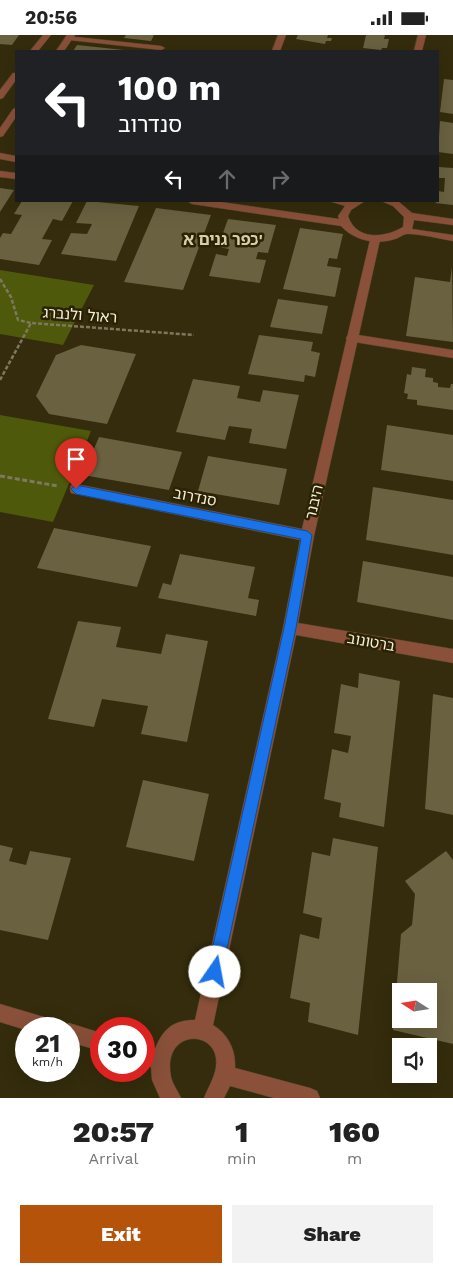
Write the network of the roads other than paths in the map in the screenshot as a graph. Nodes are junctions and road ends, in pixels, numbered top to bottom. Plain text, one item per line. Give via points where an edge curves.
1 (47, 35) edge
2 (282, 35) edge
3 (422, 35) edge
4 (70, 37) edge
5 (161, 48) dead end
6 (35, 50) edge
7 (61, 50) edge
8 (276, 50) edge
9 (418, 50) edge
10 (15, 76) edge
11 (0, 96) edge
12 (15, 112) edge
13 (0, 134) edge
14 (0, 156) edge
15 (15, 159) edge
16 (0, 174) edge
17 (15, 176) edge
18 (199, 202) edge
19 (357, 202) edge
20 (389, 202) edge
21 (409, 216) junction
22 (453, 222) edge
23 (344, 223) junction
24 (405, 231) junction
25 (453, 238) edge
26 (375, 240) junction
27 (352, 337) junction
28 (453, 353) edge
29 (76, 489) road end
30 (307, 535) junction
31 (290, 628) junction
32 (453, 655) edge
33 (0, 1013) edge
34 (15, 1017) edge
35 (202, 1030) junction
36 (155, 1054) edge
37 (155, 1064) edge
38 (226, 1075) junction
39 (171, 1098) edge
40 (214, 1098) edge
41 (310, 1098) edge

1 - 6 street
2 - 8 street
3 - 9 street
4 - 5 street
4 - 7 street
10 - 11 street
12 - 13 street
14 - 15 street
16 - 17 street
18 - 23 street
19 - 23 street via 345,210
20 - 21 street
21 - 22 street
21 - 24 street
23 - 26 street via 358,235
24 - 25 street
24 - 26 street via 389,239
26 - 27 street, היבנר
27 - 28 street
27 - 30 street, היבנר
29 - 30 street, סנדרוב
30 - 31 street, היבנר
31 - 32 street, ברטונוב
31 - 35 street, היבנר
33 - 34 street
35 - 36 street via 185,1029 175,1034
35 - 38 street via 216,1038 223,1049
37 - 39 street
38 - 40 street
38 - 41 street

